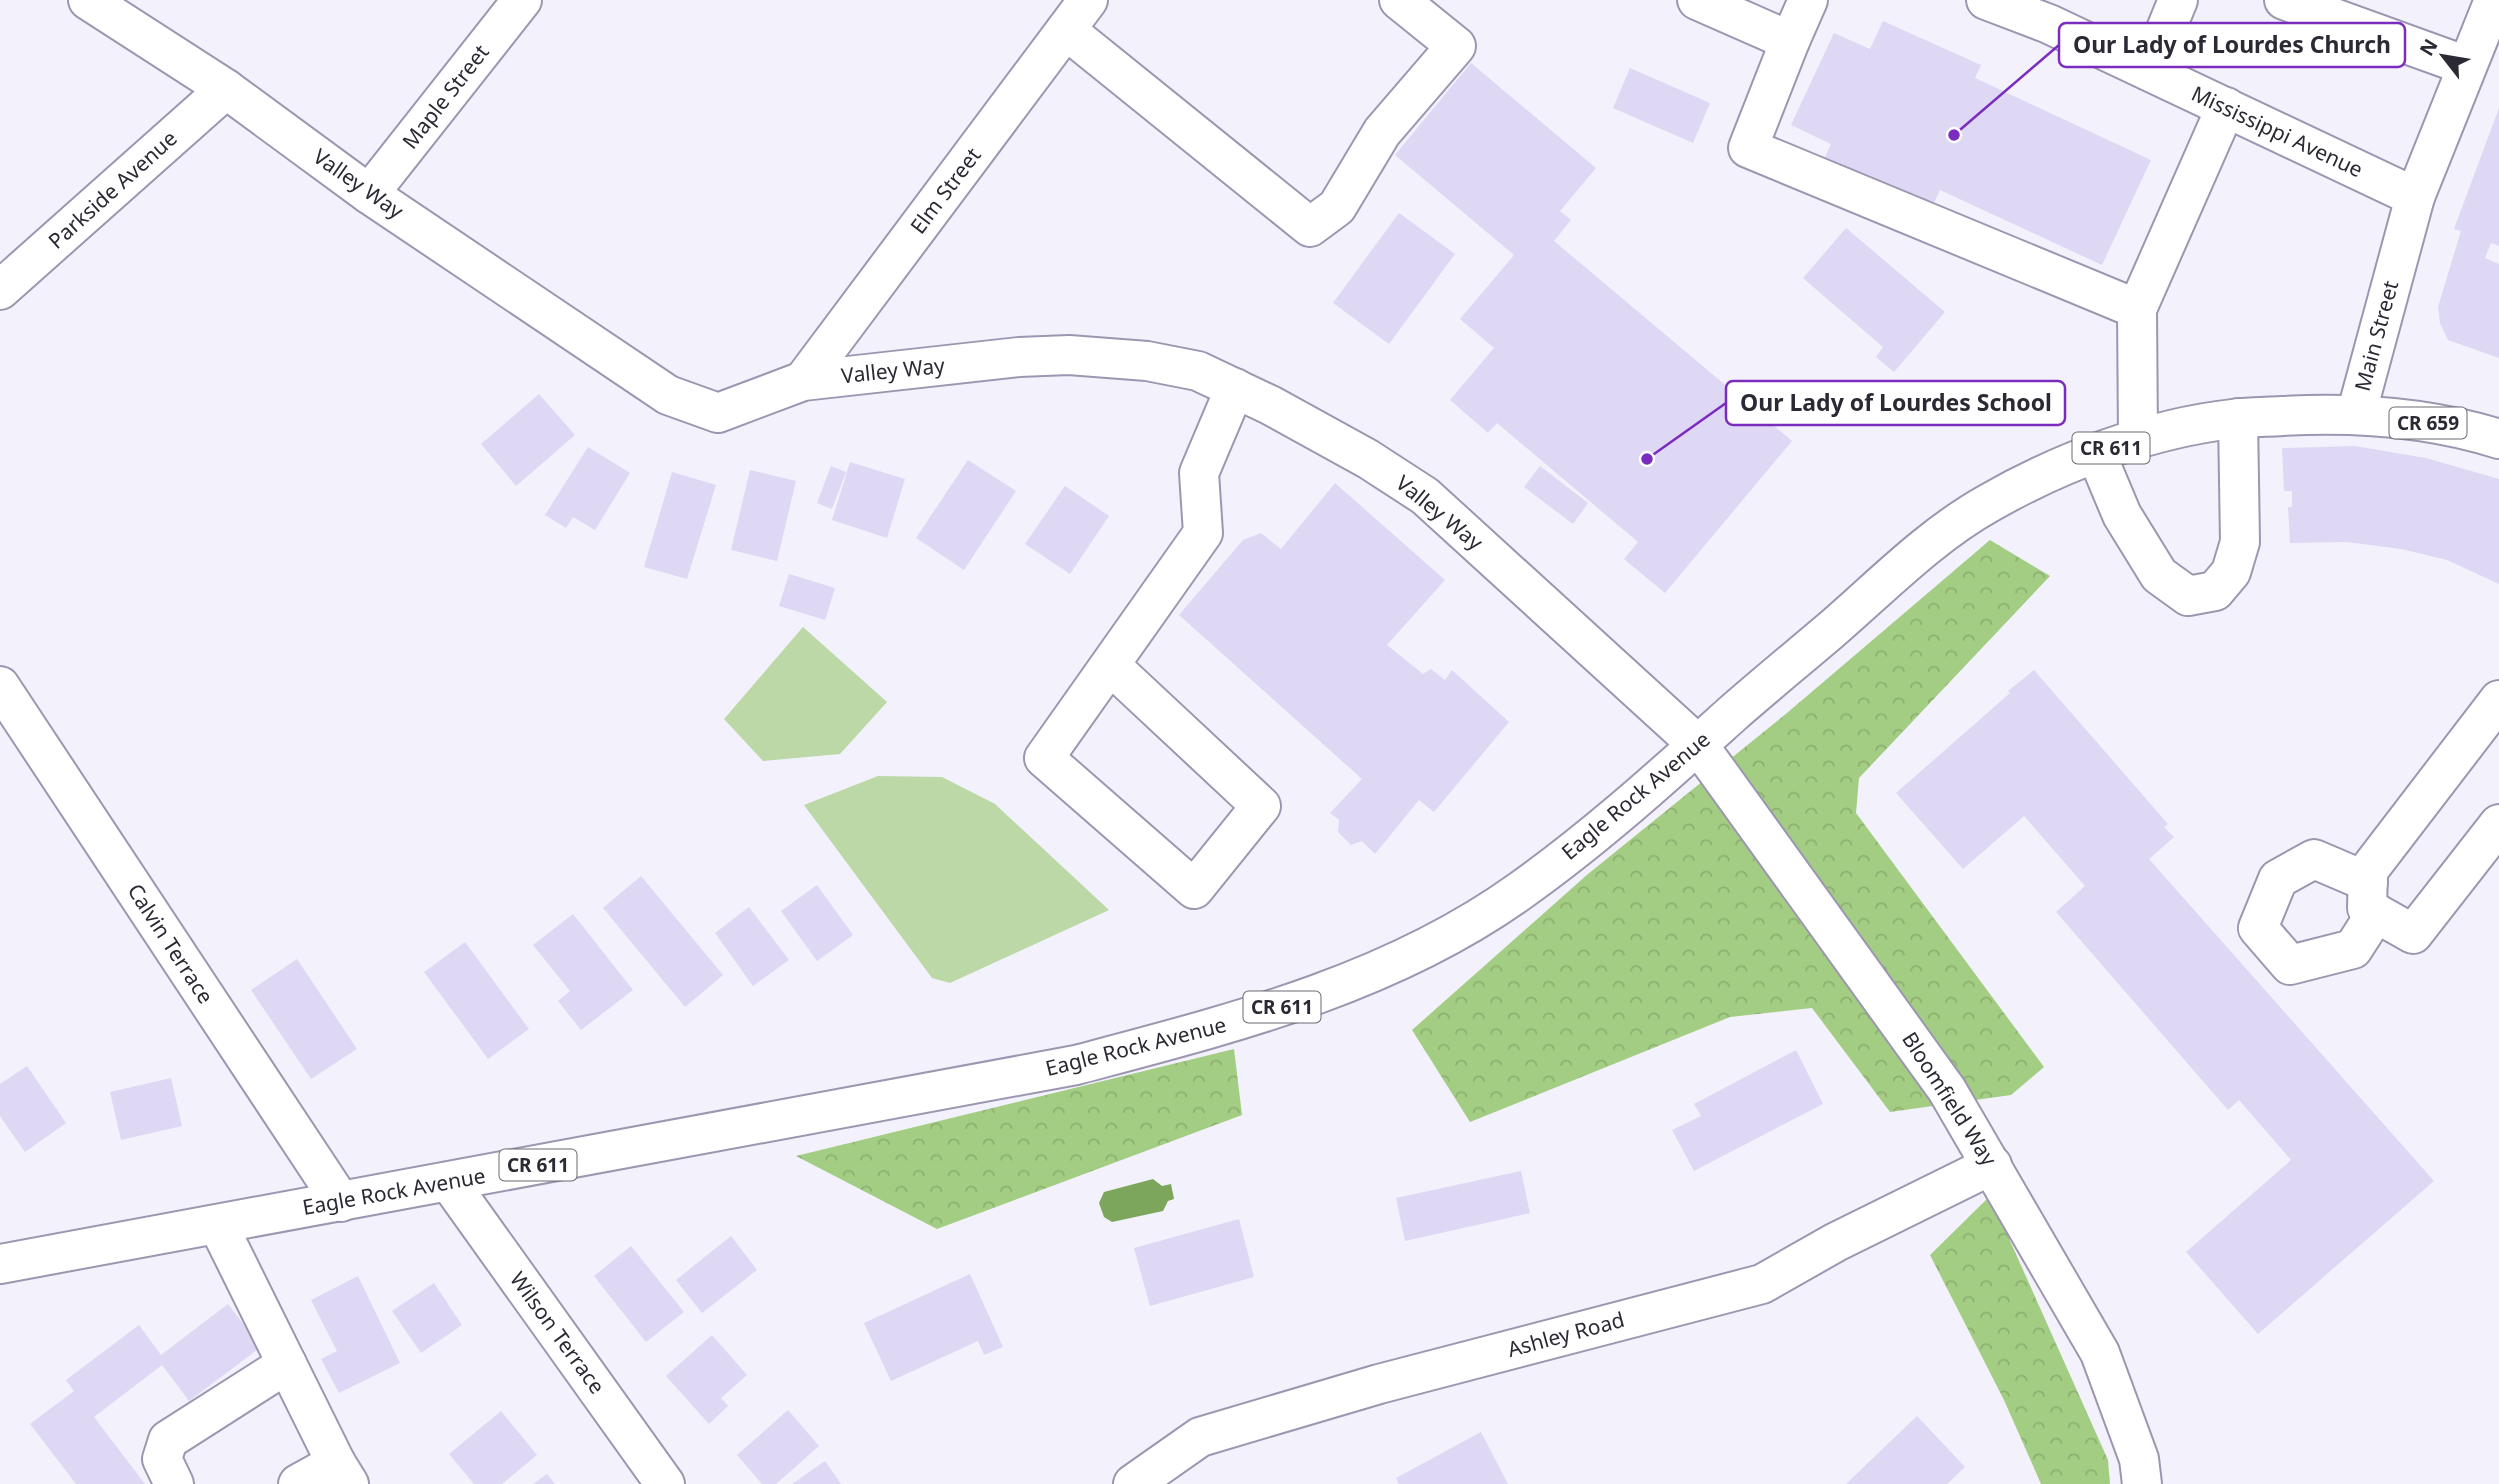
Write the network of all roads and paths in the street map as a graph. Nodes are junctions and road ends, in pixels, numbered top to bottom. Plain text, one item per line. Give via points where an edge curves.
1 (88, 0) edge
2 (522, 0) edge
3 (1088, 0) edge
4 (1399, 0) edge
5 (1697, 0) edge
6 (1808, 0) edge
7 (1986, 0) edge
8 (2178, 0) edge
9 (2284, 0) edge
10 (2494, 0) edge
11 (2044, 10) edge
12 (1066, 30) junction
13 (1790, 41) junction
14 (2467, 66) junction
15 (2149, 71) junction
16 (226, 89) junction
17 (2225, 107) junction
18 (369, 194) junction
19 (2415, 197) junction
20 (0, 290) edge
21 (2137, 309) junction
22 (803, 382) junction
23 (1235, 388) junction
24 (2356, 415) junction
25 (2238, 418) junction
26 (2138, 439) junction
27 (2499, 439) edge
28 (2096, 453) junction
29 (1110, 665) junction
30 (0, 686) edge
31 (2499, 700) edge
32 (1698, 745) junction
33 (2499, 824) edge
34 (1992, 1165) junction
35 (449, 1182) junction
36 (341, 1202) junction
37 (218, 1224) junction
38 (0, 1265) edge
39 (287, 1364) junction
40 (342, 1473) edge
41 (174, 1484) edge
42 (298, 1484) edge
43 (665, 1484) edge
44 (1133, 1484) edge
45 (2142, 1484) edge

1 - 16 street, Valley Way
2 - 18 street, Maple Street
3 - 12 street, Elm Street
4 - 12 street via 1456,46 1381,132 1337,207 1310,227
5 - 13 street
6 - 13 street
7 - 11 street, Mississippi Avenue
8 - 15 street
9 - 14 street
10 - 14 street, Main Street
11 - 15 street, Mississippi Avenue
12 - 22 street, Elm Street
13 - 21 street via 1748,148
14 - 19 street, Main Street
15 - 17 street, Mississippi Avenue
16 - 18 street, Valley Way
16 - 20 street, Parkside Avenue
17 - 19 street, Mississippi Avenue
17 - 21 street
18 - 22 street, Valley Way via 668,395 718,413
19 - 24 street, Main Street
21 - 26 street
22 - 23 street, Valley Way via 1069,355 1147,361 1198,371
23 - 29 street via 1199,473 1203,533
23 - 32 street, Valley Way via 1368,459 1425,496
24 - 25 street, Eagle Rock Avenue / CR 611
24 - 27 street, Main Street / CR 659 via 2432,423
25 - 26 street, Eagle Rock Avenue / CR 611
25 - 28 street via 2240,542 2231,572 2215,591 2188,596 2159,575 2122,515
26 - 28 street, Eagle Rock Avenue / CR 611
28 - 32 street, Eagle Rock Avenue / CR 611 via 1986,504 1909,559
29 - 29 street via 1044,758 1194,889 1261,806
30 - 36 street, Calvin Terrace
31 - 33 street via 2368,871 2372,897 2413,934
32 - 34 street, Bloomfield Way via 1947,1090
32 - 35 street, Eagle Rock Avenue / CR 611 via 1625,810 1519,892 1443,940 1298,1003 1076,1065
34 - 44 street, Ashley Road via 1836,1241 1762,1284 1379,1384 1200,1437
34 - 45 street, Bloomfield Way via 2100,1353 2138,1459
35 - 36 street, Eagle Rock Avenue / CR 611
35 - 43 street, Wilson Terrace
36 - 37 street, Eagle Rock Avenue / CR 611
37 - 38 street, Eagle Rock Avenue / CR 611
37 - 39 street
39 - 40 street
39 - 41 street via 167,1440 162,1459
40 - 42 street

